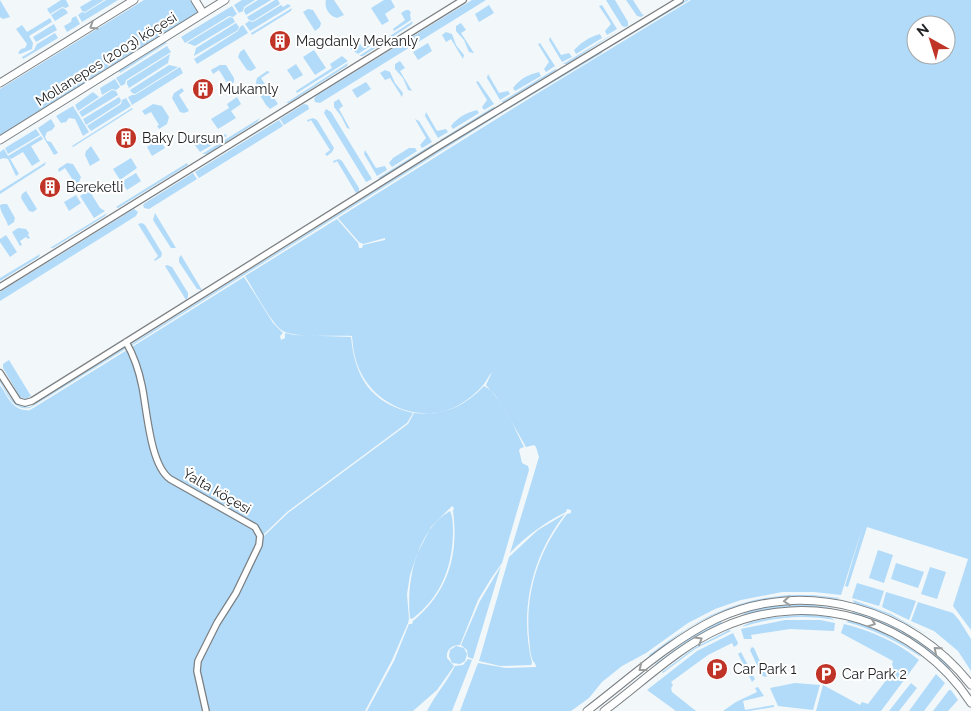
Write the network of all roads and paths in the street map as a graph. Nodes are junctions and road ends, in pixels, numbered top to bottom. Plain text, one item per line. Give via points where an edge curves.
1 (134, 0) edge
2 (195, 0) edge
3 (224, 0) edge
4 (463, 0) edge
5 (680, 0) edge
6 (203, 13) junction
7 (0, 83) edge
8 (0, 140) edge
9 (0, 287) edge
10 (126, 342) junction
11 (0, 373) edge
12 (845, 605) junction
13 (730, 613) junction
14 (842, 614) junction
15 (734, 623) junction
16 (971, 685) edge
17 (602, 699) junction
18 (971, 702) edge
19 (606, 709) edge
20 (206, 711) edge
21 (587, 711) edge

1 -> 7 street
2 - 6 street
3 - 6 street, Mollanepes (2003) köçesi
4 - 9 street
5 - 10 street
6 - 8 street, Mollanepes (2003) köçesi
10 - 11 street via 32,401 23,403 15,397
10 - 20 street, Ýalta köçesi via 140,378 162,472 255,528 260,536 259,545 236,593 198,661 197,671
12 -> 13 street via 791,601
12 - 14 street
16 -> 12 street via 946,658 912,631 886,618
13 - 15 street
13 -> 17 street via 682,638
14 - 15 street via 792,611
14 -> 18 street via 883,627 906,639 948,673
19 -> 15 street via 688,646
17 - 19 street
17 - 21 street

